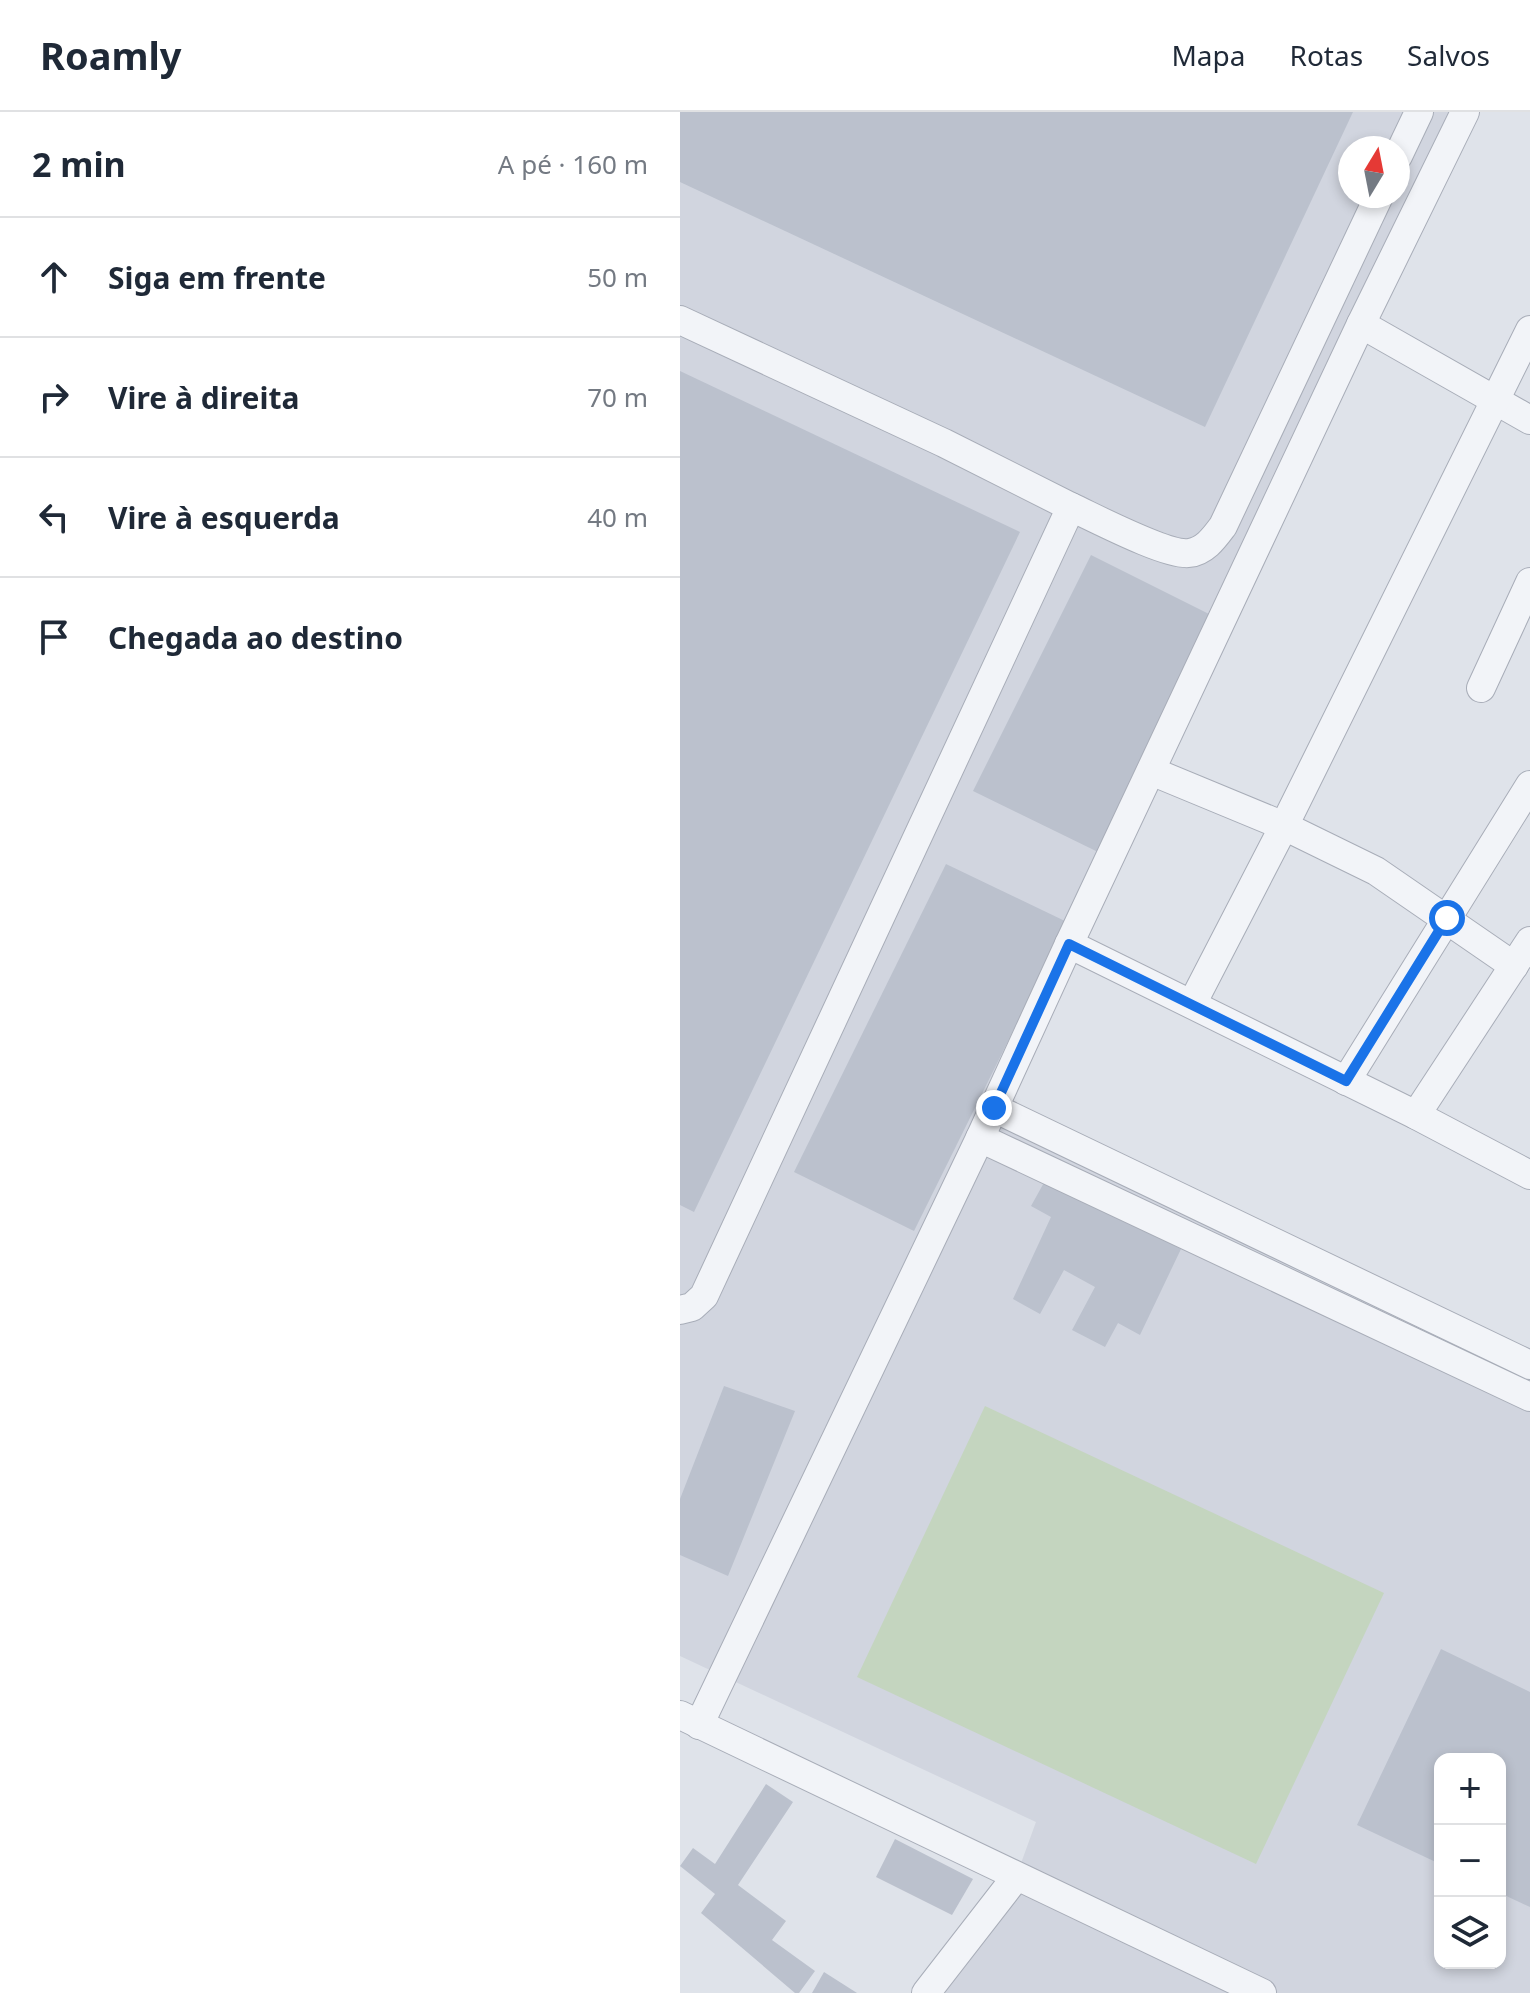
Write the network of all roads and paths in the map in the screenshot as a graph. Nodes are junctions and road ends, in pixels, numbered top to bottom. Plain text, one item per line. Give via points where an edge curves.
1 (1419, 112) edge
2 (1465, 112) edge
3 (1408, 136) edge
4 (1373, 208) edge
5 (680, 320) edge
6 (1361, 324) junction
7 (1530, 330) edge
8 (1494, 401) junction
9 (1530, 420) edge
10 (1071, 507) junction
11 (1530, 582) edge
12 (1481, 688) dead end
13 (1151, 771) junction
14 (1530, 785) edge
15 (1284, 826) junction
16 (1447, 918) junction
17 (1530, 941) edge
18 (1069, 944) junction
19 (1514, 966) junction
20 (1192, 1004) junction
21 (1346, 1081) junction
22 (994, 1108) junction
23 (1416, 1115) junction
24 (980, 1138) junction
25 (1530, 1175) edge
26 (680, 1310) edge
27 (1530, 1365) edge
28 (1530, 1397) edge
29 (690, 1720) edge
30 (1016, 1877) junction
31 (926, 1993) edge
32 (1262, 1993) edge

1 - 3 street
2 - 6 street
4 - 10 street via 1223,526 1208,545 1190,553 1168,550
5 - 10 street
6 - 8 street
6 - 13 street
7 - 8 street
8 - 9 street
8 - 15 street
10 - 26 street via 704,1296
11 - 12 street
13 - 15 street
13 - 18 street
14 - 16 street
15 - 16 street via 1376,871
15 - 20 street
16 - 19 street
16 - 21 street
17 - 19 street
18 - 20 street
18 - 22 street
19 - 23 street
20 - 21 street
21 - 23 street
22 - 24 street
22 - 27 street
23 - 25 street
24 - 28 street
24 - 29 street
29 - 30 street
30 - 31 street
30 - 32 street

